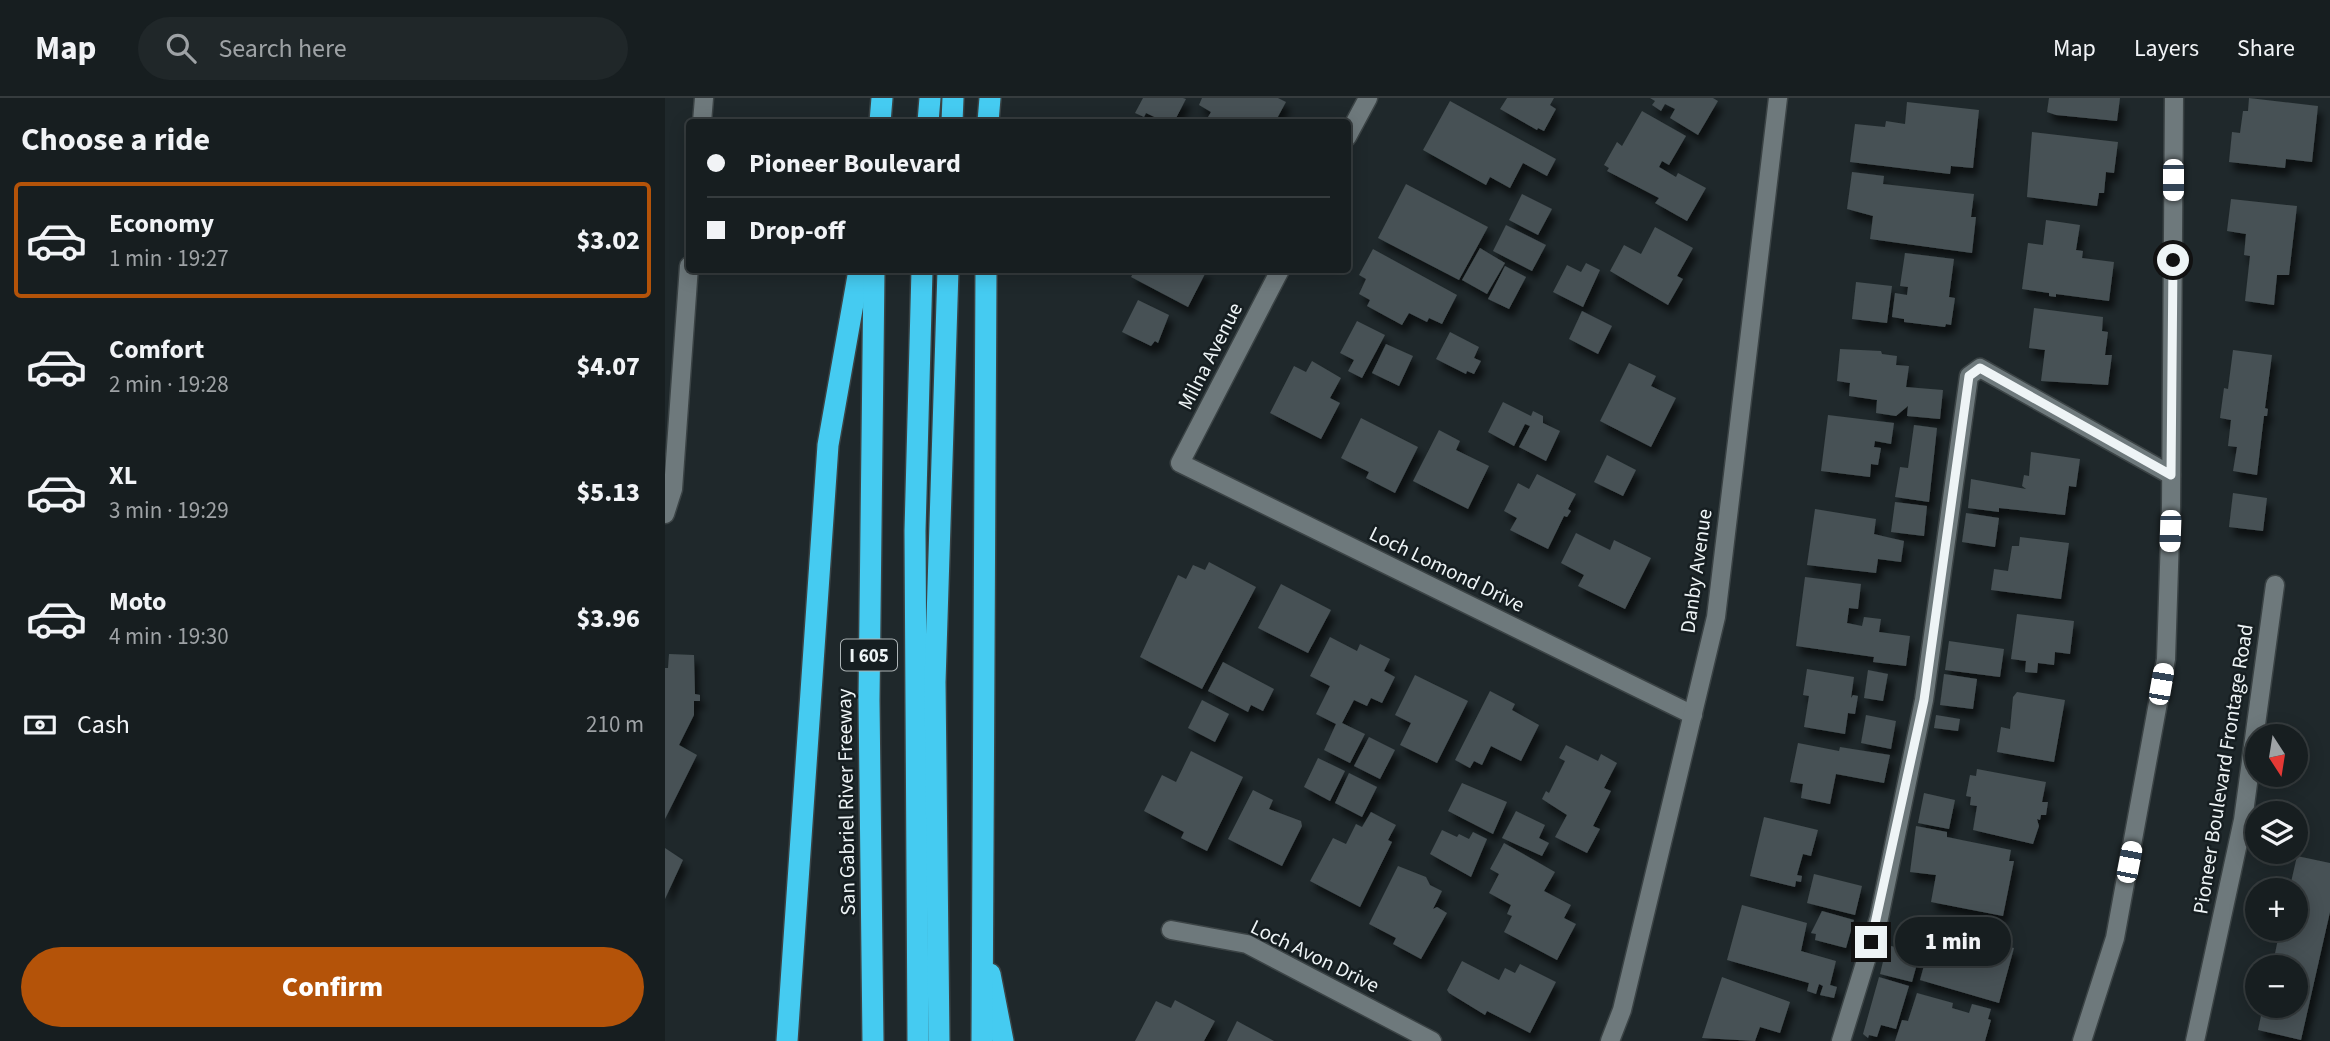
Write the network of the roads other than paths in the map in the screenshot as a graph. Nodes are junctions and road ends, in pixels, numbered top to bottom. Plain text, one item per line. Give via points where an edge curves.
1 (704, 98) edge
2 (882, 98) edge
3 (930, 98) edge
4 (953, 98) edge
5 (990, 98) edge
6 (1368, 98) edge
7 (1777, 98) edge
8 (2174, 98) edge
9 (702, 119) edge
10 (880, 119) edge
11 (928, 119) edge
12 (952, 119) edge
13 (988, 119) edge
14 (1351, 130) edge
15 (688, 273) edge
16 (858, 273) edge
17 (874, 273) edge
18 (922, 273) edge
19 (948, 273) edge
20 (986, 273) edge
21 (1278, 273) edge
22 (671, 401) edge
23 (1180, 463) joint
24 (2171, 475) junction
25 (665, 514) edge
26 (2275, 585) dead end
27 (1693, 715) junction
28 (980, 923) junction
29 (1171, 930) dead end
30 (787, 1041) edge
31 (873, 1041) edge
32 (918, 1041) edge
33 (939, 1041) edge
34 (982, 1041) edge
35 (1003, 1041) edge
36 (1432, 1041) edge
37 (1610, 1041) edge
38 (1841, 1041) edge
39 (2082, 1041) edge
40 (2195, 1041) edge

1 - 9 street
2 - 10 highway
3 - 11 highway
4 - 12 highway
5 - 13 highway
6 - 14 street
7 - 27 street, Danby Avenue via 1716,617
8 - 24 street
15 - 22 street
16 - 30 highway via 828,445
17 - 31 highway, San Gabriel River Freeway / I 605 via 869,700
18 - 32 highway via 915,531
19 - 33 highway via 935,682
20 - 28 highway
21 - 23 street, Milna Avenue
22 - 25 street via 673,489
23 - 27 street, Loch Lomond Drive
24 - 38 street via 1980,368 1969,376 1924,700 1879,918
24 - 39 street via 2166,659 2115,938
26 - 40 street, Pioneer Boulevard Frontage Road via 2243,820
27 - 37 street, Danby Avenue via 1622,1010
28 - 34 highway
28 - 35 highway
29 - 36 street, Loch Avon Drive via 1247,944

